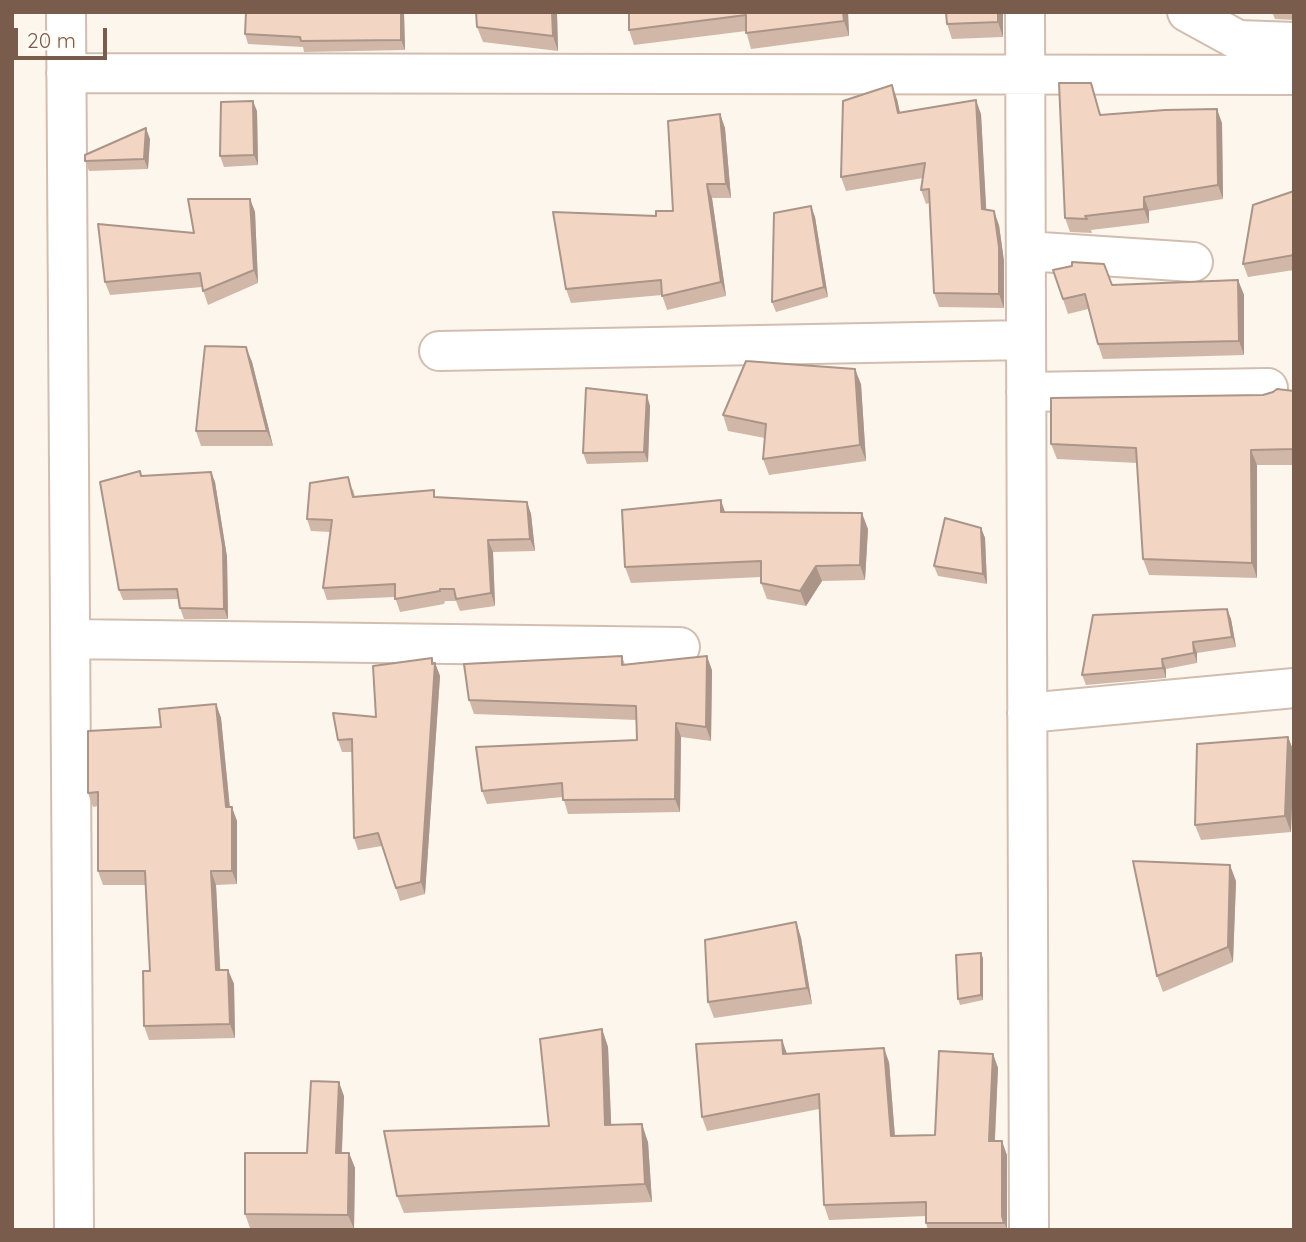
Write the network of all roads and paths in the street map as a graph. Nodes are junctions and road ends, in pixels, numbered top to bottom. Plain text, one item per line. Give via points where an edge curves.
1 (66, 12) edge
2 (1025, 12) edge
3 (1187, 12) edge
4 (1294, 42) edge
5 (66, 73) junction
6 (1025, 75) junction
7 (1294, 75) edge
8 (1026, 251) junction
9 (1193, 262) dead end
10 (1026, 340) junction
11 (439, 351) dead end
12 (1268, 388) dead end
13 (1026, 392) junction
14 (70, 639) junction
15 (680, 647) dead end
16 (1294, 688) edge
17 (1027, 713) junction
18 (74, 1230) edge
19 (1029, 1230) edge

1 - 5 street
2 - 6 street
3 - 4 street via 1238,40
5 - 6 street
5 - 14 street
6 - 7 street
6 - 8 street
8 - 9 street
8 - 10 street
10 - 11 street
10 - 13 street
12 - 13 street
13 - 17 street
14 - 15 street
14 - 18 street
16 - 17 street
17 - 19 street

